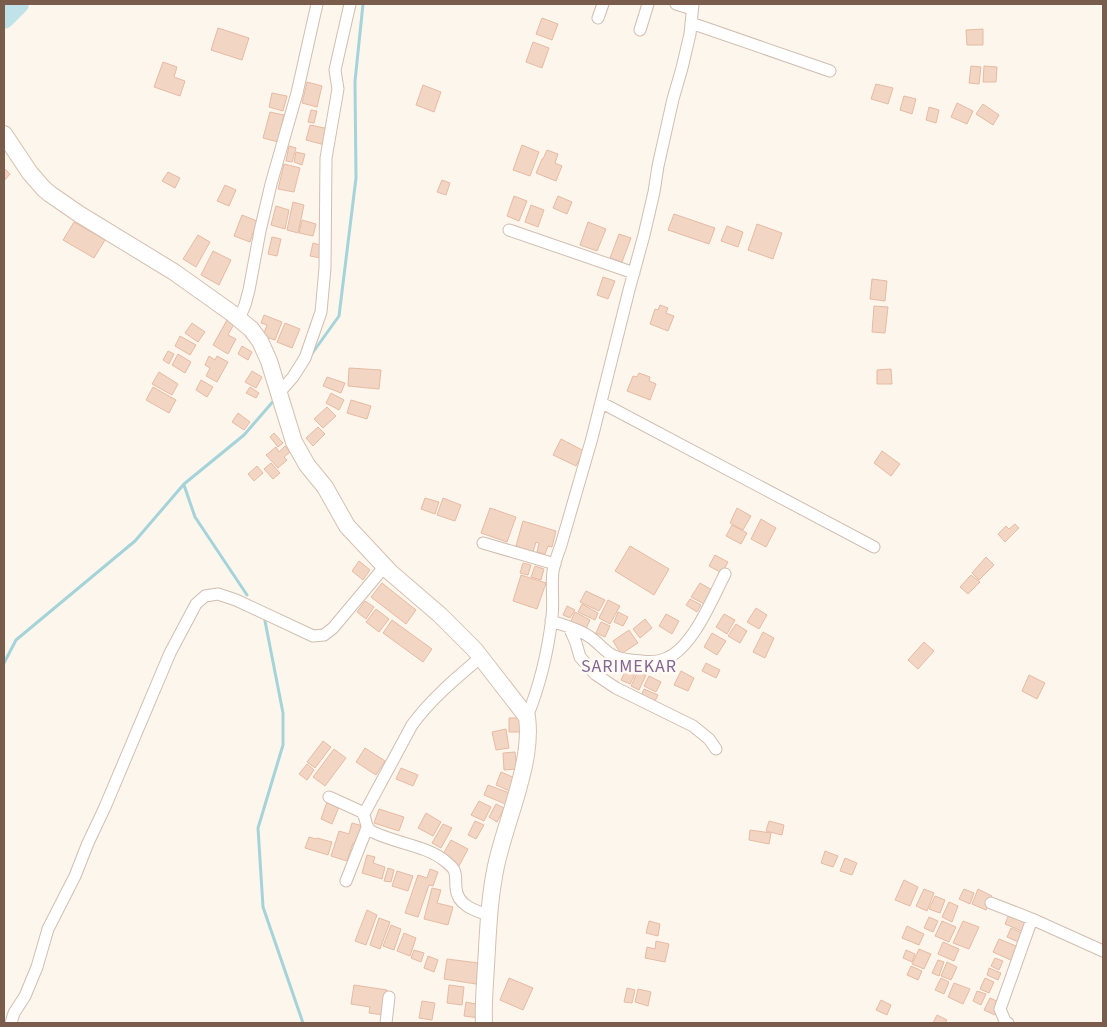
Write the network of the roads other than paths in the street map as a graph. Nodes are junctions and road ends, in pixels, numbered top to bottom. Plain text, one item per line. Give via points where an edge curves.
1 (317, 4) edge
2 (350, 4) edge
3 (603, 4) edge
4 (648, 4) edge
5 (676, 4) edge
6 (692, 6) edge
7 (598, 18) dead end
8 (691, 23) junction
9 (640, 30) dead end
10 (830, 71) dead end
11 (4, 134) edge
12 (509, 230) dead end
13 (634, 273) junction
14 (239, 319) junction
15 (279, 393) junction
16 (602, 403) junction
17 (483, 543) dead end
18 (874, 547) dead end
19 (555, 564) junction
20 (385, 566) junction
21 (725, 574) dead end
22 (551, 621) junction
23 (569, 627) junction
24 (481, 657) junction
25 (527, 717) junction
26 (716, 750) dead end
27 (329, 797) dead end
28 (364, 814) junction
29 (367, 828) junction
30 (346, 881) dead end
31 (991, 903) dead end
32 (489, 915) junction
33 (1032, 919) junction
34 (1103, 951) edge
35 (389, 997) dead end
36 (11, 1023) edge
37 (386, 1023) edge
38 (484, 1023) edge
39 (1008, 1023) edge

1 - 14 street via 260,231 249,290
2 - 15 street via 335,70 338,89 326,158 325,268 321,312 305,358
3 - 7 street
4 - 9 street
5 - 6 street
6 - 8 street
8 - 10 street
8 - 13 street
11 - 14 street via 30,173 50,194 174,272
12 - 13 street
13 - 16 street
14 - 15 street via 260,342
15 - 20 street via 294,442 307,465 325,487 347,526
16 - 18 street
16 - 19 street
17 - 19 street
19 - 22 street
20 - 24 street
20 - 36 street via 333,628 324,634 313,636 218,594 205,596 196,604 170,653 75,876 48,928 38,967
21 - 23 street via 691,637 680,650 667,658 647,661 616,658 588,636
22 - 23 street
22 - 25 street via 539,684
23 - 26 street via 580,657 595,674 616,688 693,726 709,739
24 - 25 street
24 - 28 street via 446,687 412,725
25 - 32 street via 529,729 524,764 496,866
27 - 28 street
28 - 29 street
29 - 30 street
29 - 32 street via 440,857 455,872 460,899 469,908
31 - 33 street
32 - 38 street
33 - 34 street
33 - 39 street via 1000,1009
35 - 37 street

